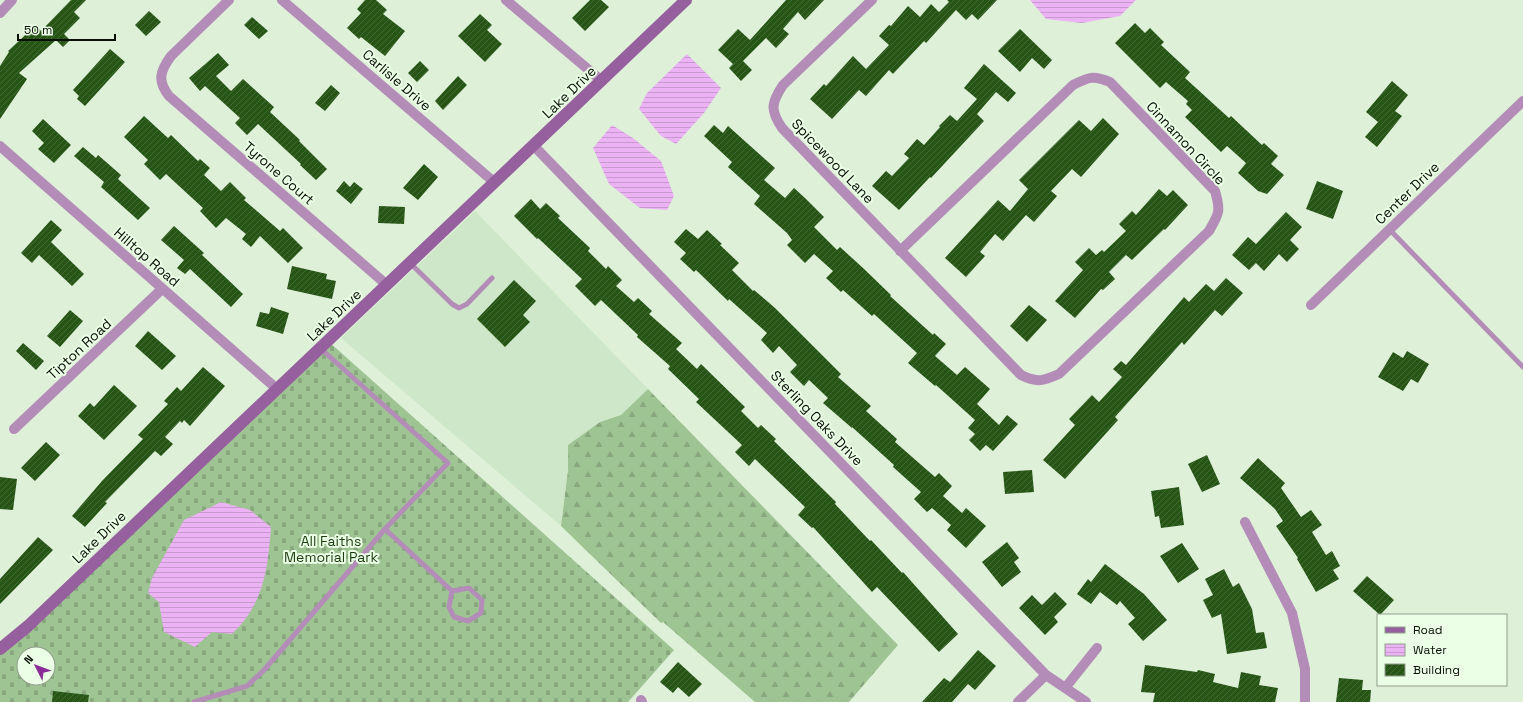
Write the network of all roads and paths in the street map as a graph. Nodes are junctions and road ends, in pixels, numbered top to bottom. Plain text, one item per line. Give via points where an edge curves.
1 (12, 0) edge
2 (229, 0) edge
3 (282, 0) edge
4 (506, 0) edge
5 (686, 0) edge
6 (872, 0) edge
7 (0, 13) edge
8 (602, 81) junction
9 (1523, 101) edge
10 (0, 146) edge
11 (534, 146) junction
12 (494, 182) junction
13 (1389, 229) junction
14 (900, 250) junction
15 (410, 263) junction
16 (492, 278) dead end
17 (387, 285) junction
18 (162, 289) junction
19 (1310, 305) dead end
20 (320, 348) junction
21 (1523, 367) edge
22 (277, 388) junction
23 (14, 429) dead end
24 (1245, 522) dead end
25 (385, 529) junction
26 (452, 591) junction
27 (1097, 648) dead end
28 (0, 649) edge
29 (1046, 675) junction
30 (1065, 688) junction
31 (194, 702) edge
32 (1018, 702) edge
33 (1086, 702) edge
34 (1305, 702) edge

1 - 7 street
2 - 17 street, Tyrone Court via 163,66 163,89
3 - 12 street, Carlisle Drive
4 - 8 street
5 - 8 street, Lake Drive
6 - 14 street, Spicewood Lane via 783,85 772,106 782,128
8 - 11 street, Lake Drive
9 - 13 street, Center Drive
10 - 18 street, Hilltop Road
11 - 12 street, Lake Drive
11 - 29 street, Sterling Oaks Drive
12 - 15 street, Lake Drive
13 - 19 street, Center Drive
13 - 21 lane
14 - 14 street, Cinnamon Circle via 1073,85 1086,78 1098,77 1110,82 1215,191 1219,204 1218,216 1209,232 1059,374 1044,381 1021,376
15 - 16 lane via 459,308 467,304
15 - 17 street, Lake Drive
17 - 20 street, Lake Drive
18 - 22 street, Hilltop Road
18 - 23 street, Tipton Road
20 - 22 street, Lake Drive
20 - 25 lane via 448,463
22 - 28 street, Lake Drive via 28,626
24 - 34 street via 1292,613 1305,669
25 - 26 lane
25 - 31 lane via 264,670 247,686
26 - 26 lane via 469,588 482,600 481,613 468,621 454,617 449,607
27 - 30 street
29 - 30 street, Sterling Oaks Drive
29 - 32 street
30 - 33 street, Sterling Oaks Drive

